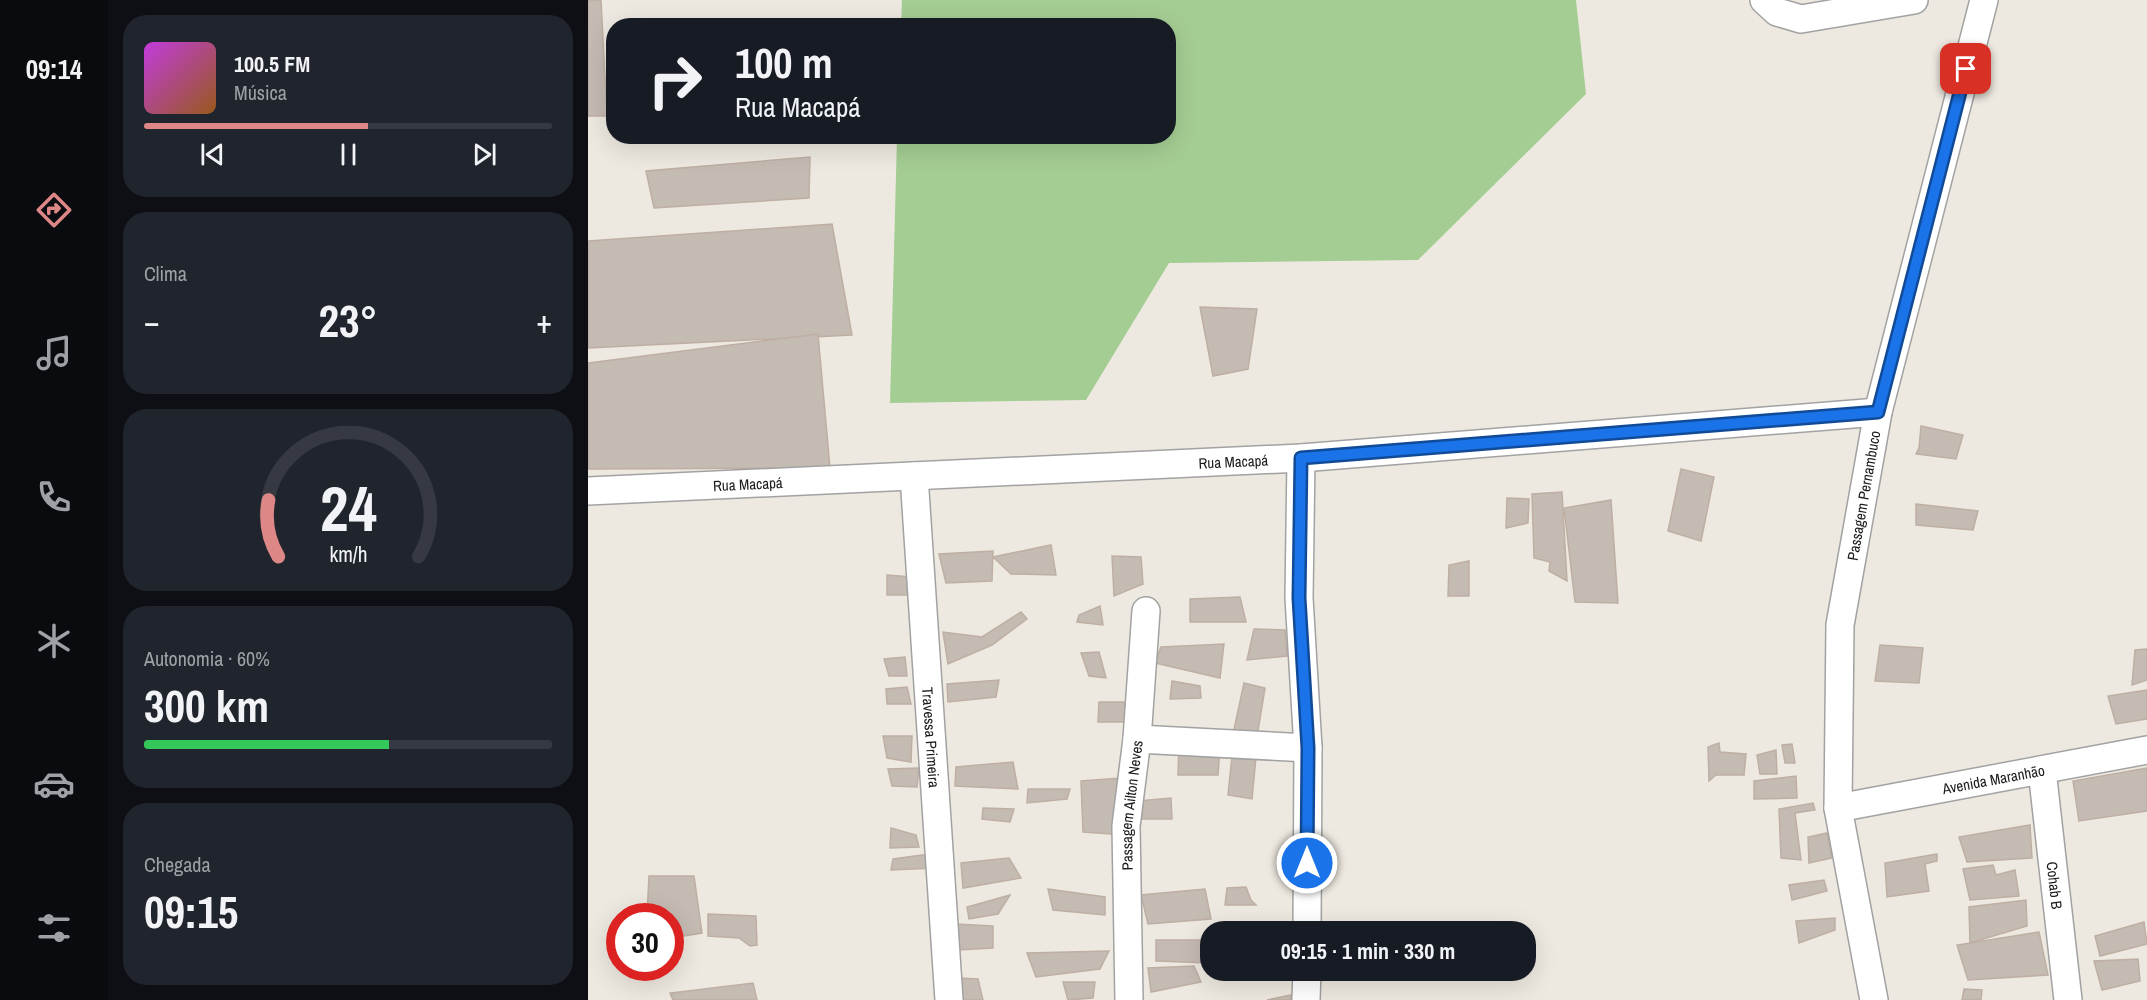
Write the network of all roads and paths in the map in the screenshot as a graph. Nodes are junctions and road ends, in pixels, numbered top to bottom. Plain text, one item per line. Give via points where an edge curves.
1 (1764, 0) edge
2 (1914, 0) edge
3 (1984, 0) edge
4 (1878, 412) junction
5 (1301, 458) junction
6 (914, 476) junction
7 (588, 491) edge
8 (1146, 611) dead end
9 (1137, 739) junction
10 (1308, 748) junction
11 (2147, 750) edge
12 (2042, 771) junction
13 (1838, 808) junction
14 (1307, 921) edge
15 (1307, 981) edge
16 (949, 1000) edge
17 (1129, 1000) edge
18 (1306, 1000) edge
19 (1874, 1000) edge
20 (2068, 1000) edge

1 - 2 street via 1777,12 1802,19
3 - 4 street, Passagem Pernambuco
4 - 5 street, Rua Macapá
4 - 13 street, Passagem Pernambuco via 1840,625
5 - 6 street, Rua Macapá
5 - 10 street via 1299,598
6 - 7 street, Rua Macapá
6 - 16 street, Travessa Primeira
8 - 9 street, Passagem Ailton Neves
9 - 10 street
9 - 17 street, Passagem Ailton Neves via 1126,826
10 - 14 street
11 - 12 street, Avenida Maranhão
12 - 13 street, Avenida Maranhão
12 - 20 street, Cohab B
13 - 19 street, Passagem Pernambuco
15 - 18 street

